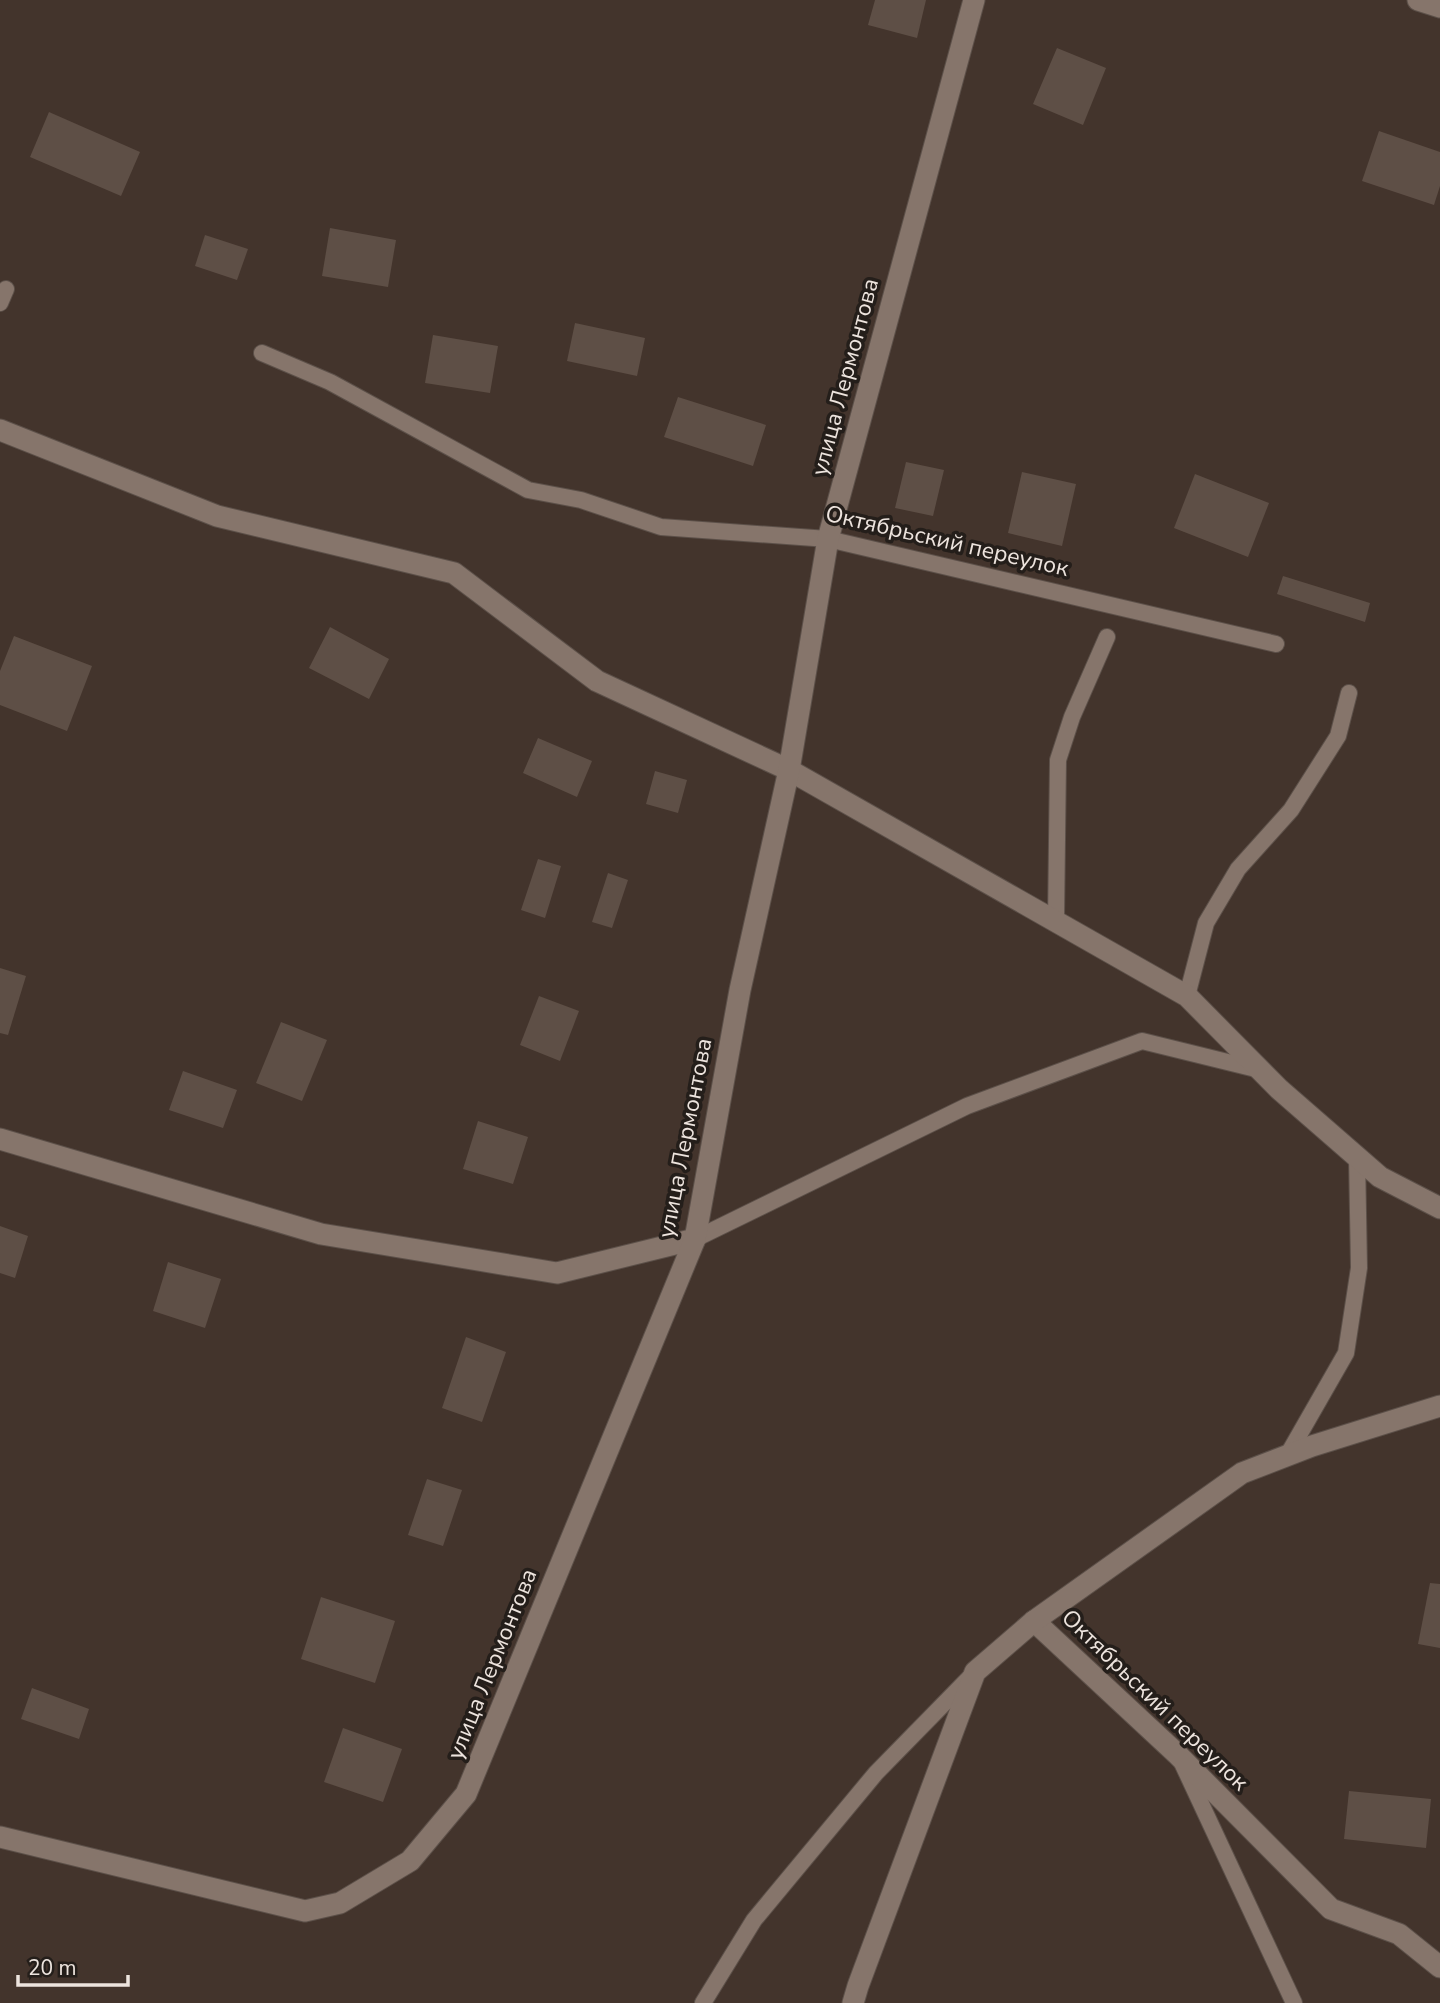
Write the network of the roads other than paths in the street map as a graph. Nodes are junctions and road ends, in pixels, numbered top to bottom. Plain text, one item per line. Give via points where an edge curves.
1 (974, 0) edge
2 (1418, 0) edge
3 (1440, 7) edge
4 (262, 353) dead end
5 (0, 430) edge
6 (828, 539) junction
7 (1107, 636) dead end
8 (1276, 644) dead end
9 (1349, 693) dead end
10 (789, 770) junction
11 (1056, 921) junction
12 (1187, 996) junction
13 (1260, 1070) junction
14 (0, 1139) edge
15 (1357, 1157) junction
16 (1440, 1208) edge
17 (695, 1238) junction
18 (1440, 1406) edge
19 (1287, 1456) junction
20 (1034, 1621) junction
21 (975, 1672) junction
22 (1177, 1754) junction
23 (0, 1837) edge
24 (1440, 1967) edge
25 (703, 2003) edge
26 (853, 2003) edge
27 (1294, 2003) edge

1 - 6 street, улица Лермонтова
2 - 3 street
4 - 6 lane, Октябрьский переулок via 330,382 528,490 581,500 660,527
5 - 10 street via 217,516 454,573 597,681
6 - 8 lane, Октябрьский переулок
6 - 10 street, улица Лермонтова
7 - 11 lane via 1058,760
9 - 12 lane via 1338,736 1291,810 1238,869 1206,923
10 - 11 street
10 - 17 street, улица Лермонтова via 740,990
11 - 12 street
12 - 13 street
13 - 15 street
13 - 17 lane via 1142,1041 967,1106
14 - 17 street via 321,1234 557,1273
15 - 16 street via 1380,1177
15 - 19 lane via 1359,1268 1346,1353
17 - 23 street, улица Лермонтова via 466,1794 410,1861 340,1903 305,1912
18 - 19 street, Октябрьский переулок
19 - 20 street, Октябрьский переулок via 1242,1473
20 - 21 street
20 - 22 street, Октябрьский переулок
21 - 25 lane via 876,1773 754,1920
21 - 26 street
22 - 24 street, Октябрьский переулок via 1331,1909 1399,1934
22 - 27 lane

